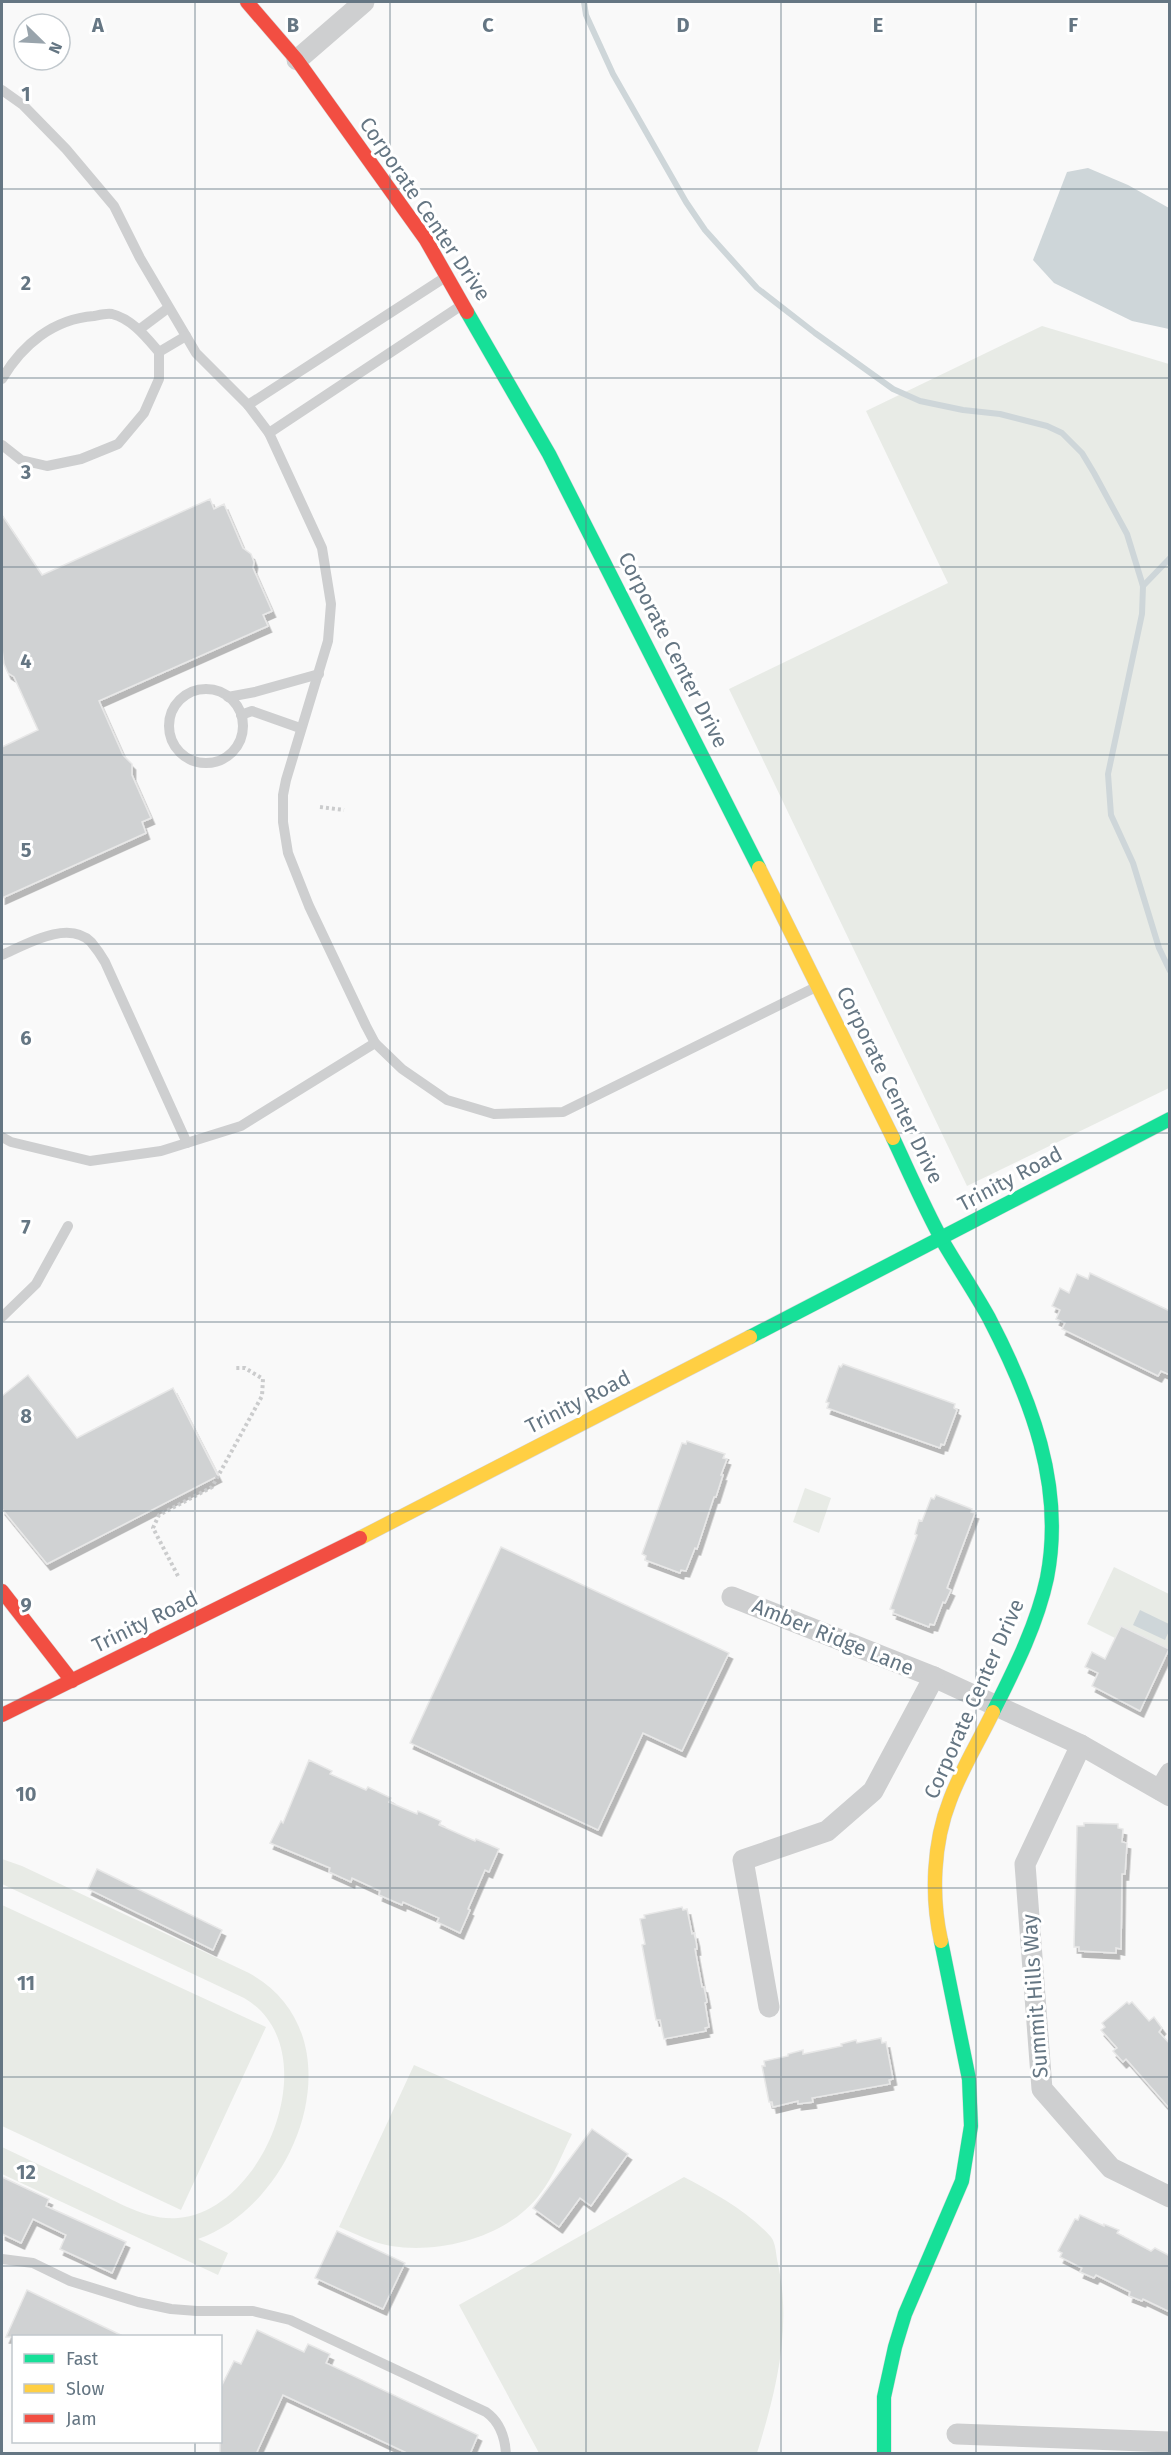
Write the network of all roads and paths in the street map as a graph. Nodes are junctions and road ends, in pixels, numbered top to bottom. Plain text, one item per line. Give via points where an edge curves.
1 (247, 2) edge
2 (364, 2) edge
3 (297, 60) junction
4 (2, 90) edge
5 (447, 276) junction
6 (464, 304) junction
7 (168, 308) junction
8 (140, 329) junction
9 (186, 336) junction
10 (159, 351) junction
11 (2, 379) edge
12 (248, 405) junction
13 (269, 433) junction
14 (2, 446) edge
15 (318, 674) junction
16 (228, 696) junction
17 (241, 715) junction
18 (300, 728) junction
19 (320, 807) dead end
20 (344, 810) dead end
21 (2, 955) edge
22 (819, 986) junction
23 (375, 1043) junction
24 (1170, 1119) edge
25 (2, 1137) edge
26 (187, 1143) junction
27 (68, 1226) dead end
28 (942, 1239) junction
29 (2, 1317) edge
30 (235, 1368) dead end
31 (178, 1576) dead end
32 (2, 1591) edge
33 (732, 1597) dead end
34 (934, 1677) junction
35 (72, 1681) junction
36 (996, 1706) junction
37 (2, 1715) edge
38 (1081, 1745) junction
39 (1166, 1786) edge
40 (769, 2007) dead end
41 (1170, 2197) edge
42 (2, 2259) edge
43 (957, 2434) dead end
44 (1170, 2442) edge
45 (1095, 2446) edge
46 (506, 2454) edge
47 (884, 2454) edge

1 - 3 street, Corporate Center Drive
2 - 3 street
3 - 5 street, Corporate Center Drive via 426,240
4 - 7 lane via 23,105 66,149 114,206
5 - 6 street, Corporate Center Drive
5 - 12 lane
6 - 13 lane
6 - 22 street, Corporate Center Drive via 549,454
7 - 8 lane
7 - 9 lane
8 - 10 lane
8 - 11 lane via 112,314 73,317 39,335
9 - 10 lane
9 - 12 lane via 196,353
10 - 14 lane via 159,380 144,413 118,444 81,459 48,466 21,460
12 - 13 lane
13 - 15 lane via 322,548 328,575 328,641
15 - 16 lane
15 - 18 lane
16 - 17 lane
16 - 17 lane via 202,688 184,695 171,711 168,730 175,748 190,761 210,764 228,757 240,741 244,722
17 - 18 lane via 252,711
18 - 23 lane via 283,795 288,853
19 - 20 path
21 - 26 lane via 49,934 73,934 90,941 105,962
22 - 23 lane via 563,1112 494,1114 447,1100 402,1069
22 - 28 street, Corporate Center Drive
23 - 26 lane via 242,1126
24 - 28 street, Trinity Road
25 - 26 lane via 90,1161 161,1151
27 - 29 lane via 36,1284
28 - 35 street, Trinity Road via 275,1582
28 - 36 street, Corporate Center Drive via 988,1317 1021,1385 1044,1451 1052,1497 1047,1576 1038,1612
30 - 31 path via 245,1368 263,1379 262,1396 212,1488 159,1515 153,1528
32 - 35 street
33 - 34 street, Amber Ridge Lane
34 - 36 street, Amber Ridge Lane
34 - 40 street, Amber Ridge Lane via 873,1791 827,1831 743,1860
35 - 37 street, Trinity Road
36 - 38 street, Amber Ridge Lane
36 - 47 street, Corporate Center Drive via 950,1799 939,1834 936,1874 937,1923 969,2079 971,2126 967,2155 955,2201 905,2314 895,2347 884,2397
38 - 39 street, Amber Ridge Lane
38 - 41 street, Summit Hills Way via 1025,1864 1042,2089 1111,2168
42 - 46 lane via 33,2263 70,2281 171,2309 253,2311 290,2320 486,2412 496,2419
43 - 45 street
44 - 45 street

